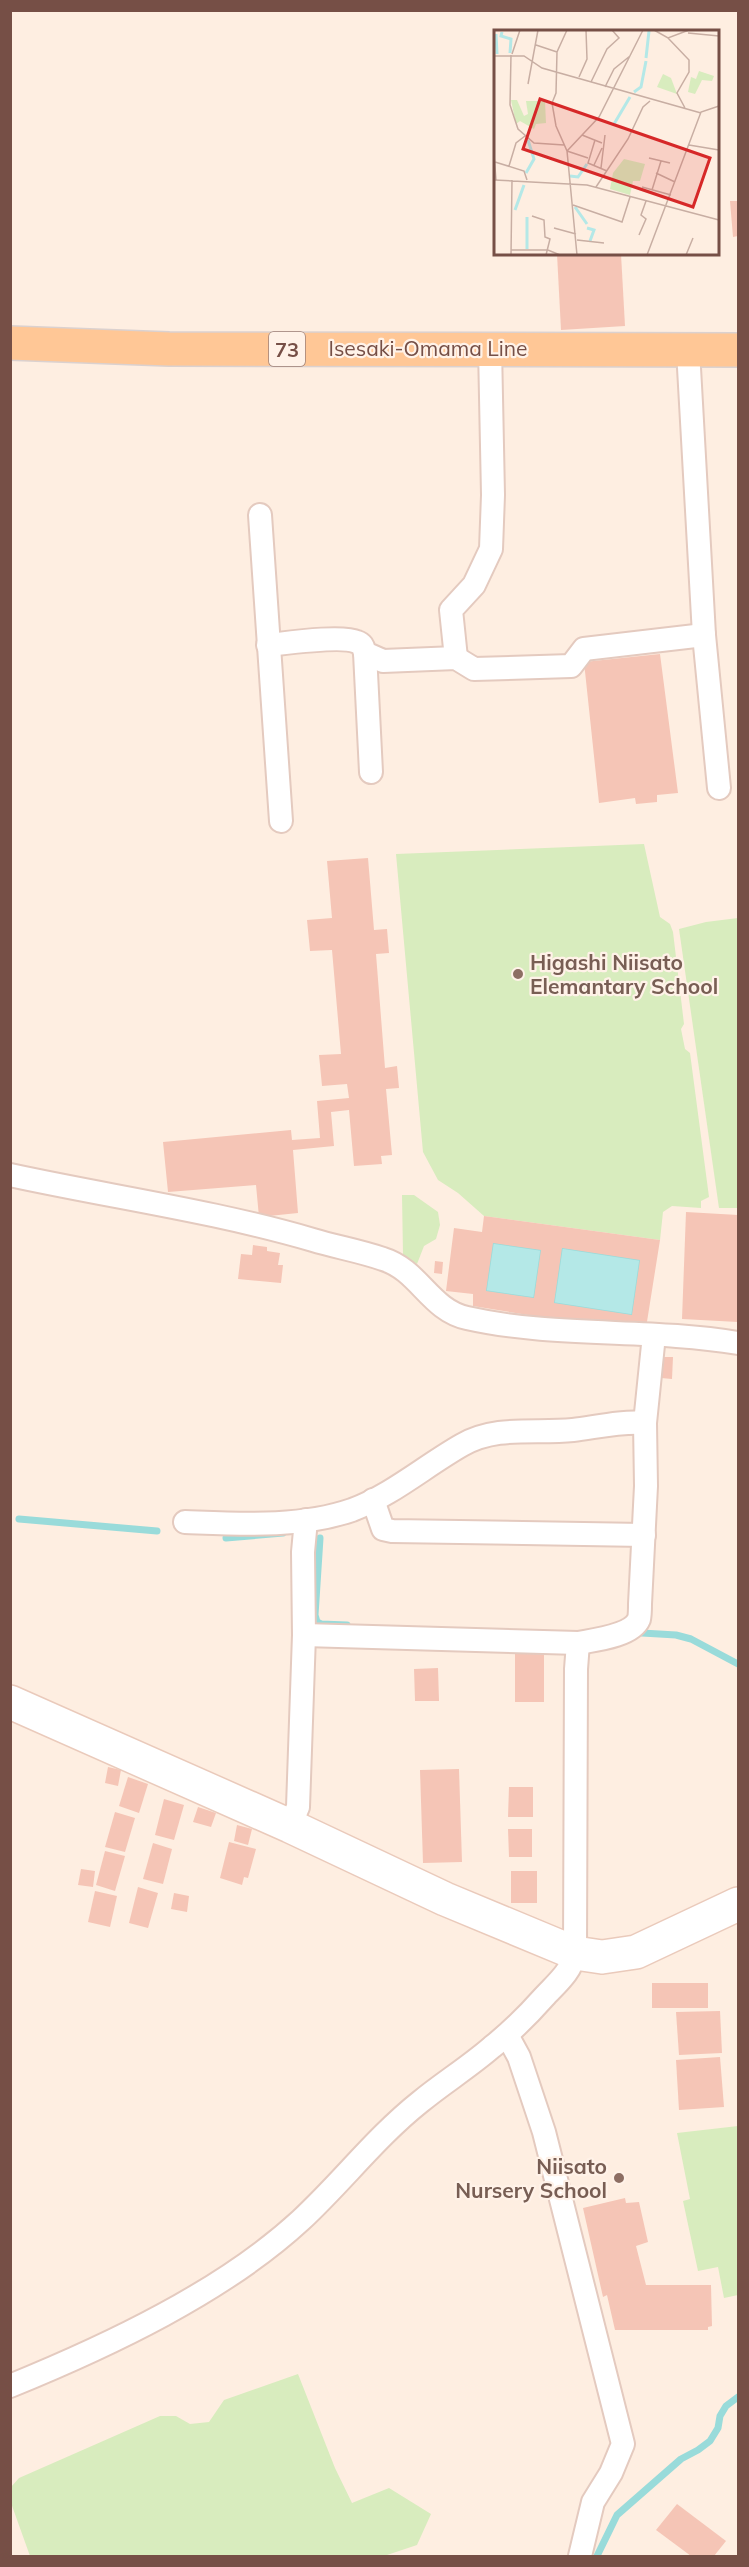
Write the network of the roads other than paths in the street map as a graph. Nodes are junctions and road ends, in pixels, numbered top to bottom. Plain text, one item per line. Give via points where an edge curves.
1 (10, 343) edge
2 (490, 348) junction
3 (688, 350) junction
4 (738, 350) edge
5 (260, 515) dead end
6 (704, 634) junction
7 (268, 645) junction
8 (365, 652) junction
9 (456, 658) junction
10 (370, 772) dead end
11 (719, 788) dead end
12 (281, 821) dead end
13 (10, 1176) edge
14 (654, 1335) junction
15 (738, 1343) edge
16 (645, 1423) junction
17 (373, 1500) junction
18 (306, 1520) junction
19 (185, 1522) dead end
20 (644, 1535) junction
21 (304, 1635) junction
22 (578, 1643) junction
23 (10, 1702) edge
24 (291, 1826) junction
25 (738, 1904) edge
26 (575, 1953) junction
27 (507, 2035) junction
28 (10, 2386) edge
29 (580, 2556) edge

1 - 2 main road, Isesaki-Omama Line / 73 via 169,349
2 - 3 main road, Isesaki-Omama Line / 73
2 - 9 street via 491,549 474,585 452,610
3 - 4 main road, Isesaki-Omama Line / 73
3 - 6 street
5 - 7 street
6 - 9 street via 584,649 571,666 474,669
6 - 11 street
7 - 8 street via 345,640 363,645
7 - 12 street
8 - 9 street via 382,661
8 - 10 street
13 - 14 street via 266,1228 386,1260 408,1272 446,1310 468,1318 543,1328
14 - 15 street
14 - 16 street
16 - 17 street via 489,1434 462,1445
16 - 20 street
17 - 18 street via 352,1510
17 - 20 street via 383,1529 392,1531
18 - 19 street
18 - 21 street
20 - 22 street via 639,1619 616,1635
21 - 22 street
21 - 24 street via 298,1807
22 - 26 street
23 - 24 street
24 - 26 street via 446,1899
25 - 26 street via 636,1952 603,1957
26 - 27 street via 565,1975
27 - 28 street via 418,2103 301,2220 244,2264 135,2329
27 - 29 street via 519,2057 544,2132 623,2444 593,2502

